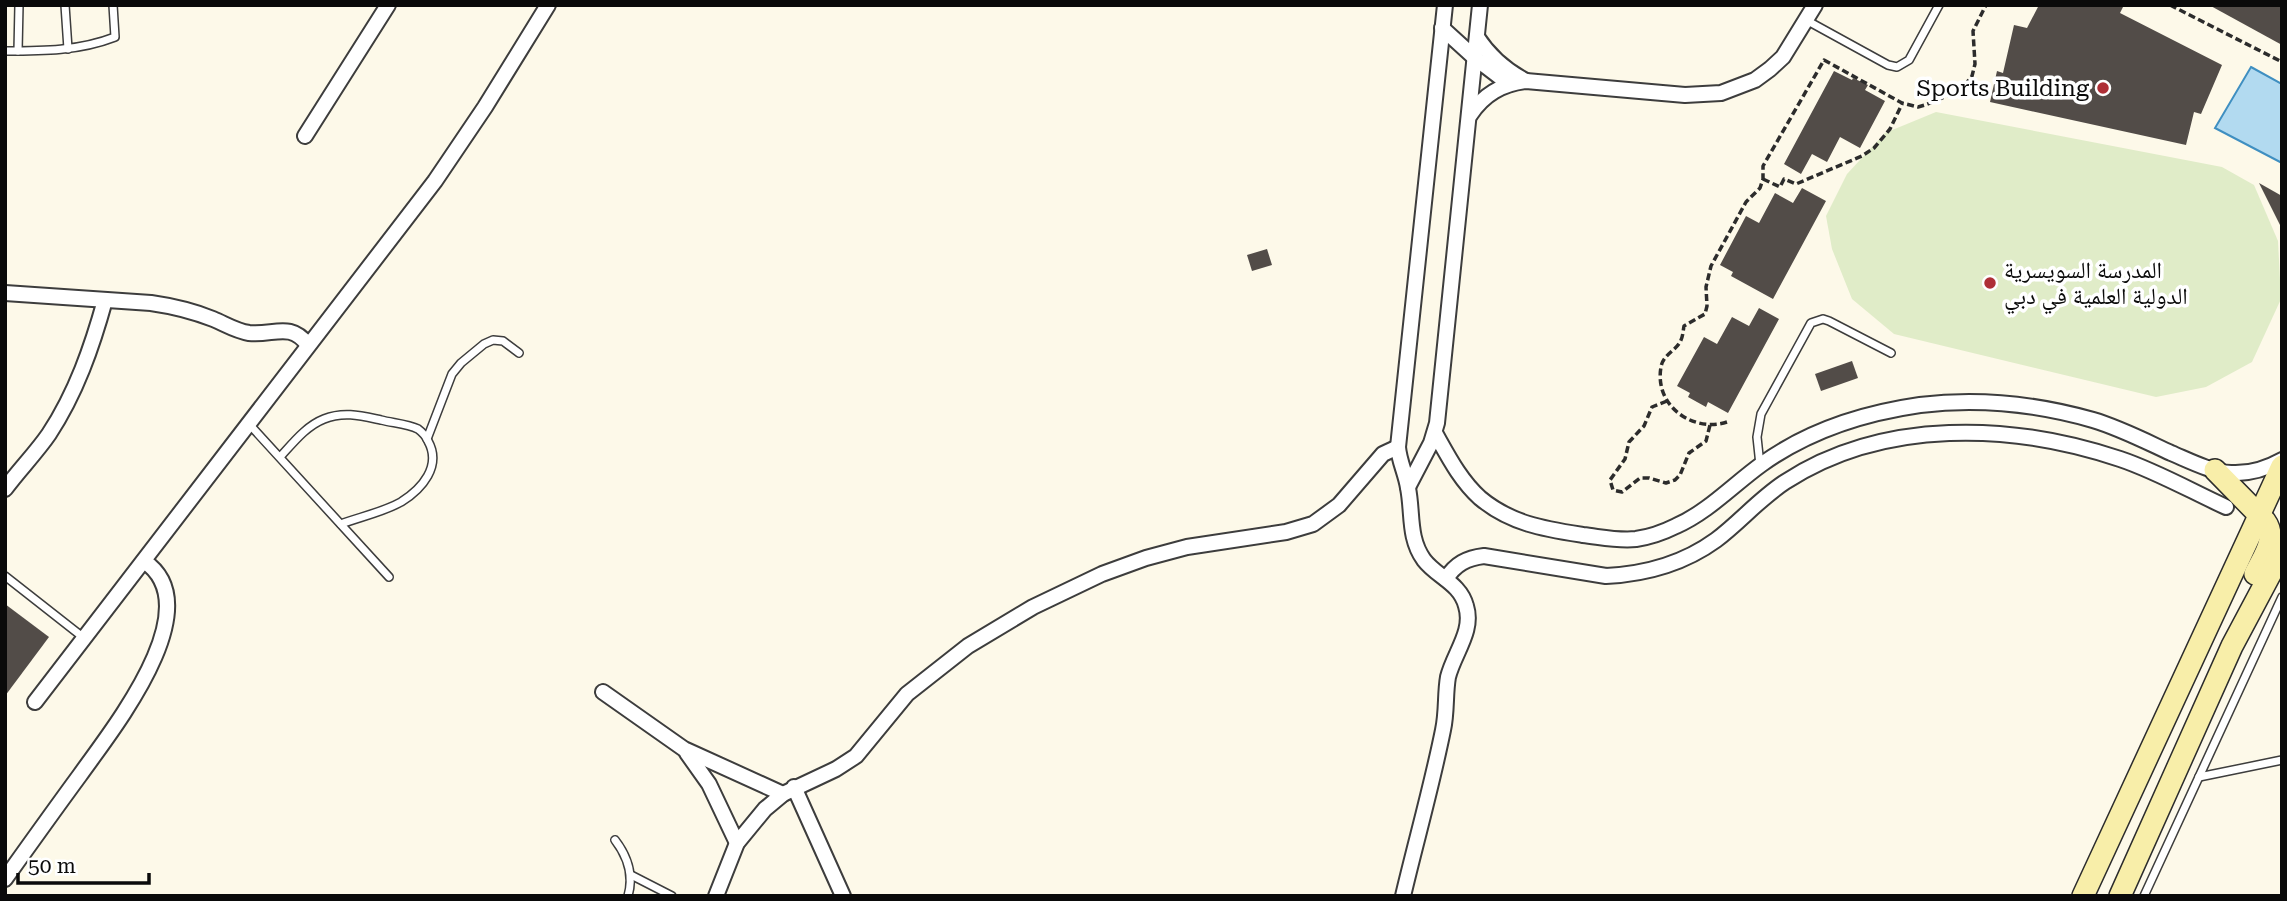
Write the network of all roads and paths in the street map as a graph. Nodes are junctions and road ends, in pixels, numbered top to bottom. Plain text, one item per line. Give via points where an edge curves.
1 (19, 5) edge
2 (65, 5) edge
3 (113, 5) edge
4 (388, 5) edge
5 (548, 5) edge
6 (1445, 5) edge
7 (1480, 5) edge
8 (1815, 5) edge
9 (1939, 5) edge
10 (1986, 5) edge
11 (2170, 5) edge
12 (1806, 20) junction
13 (1442, 28) junction
14 (1477, 37) junction
15 (68, 49) junction
16 (5, 51) edge
17 (18, 51) junction
18 (1475, 58) junction
19 (2282, 62) edge
20 (1526, 81) junction
21 (1509, 84) junction
22 (1902, 103) junction
23 (1468, 117) junction
24 (305, 136) dead end
25 (1763, 179) junction
26 (5, 293) edge
27 (106, 300) junction
28 (309, 345) junction
29 (519, 353) dead end
30 (1891, 353) dead end
31 (1667, 401) junction
32 (1727, 422) dead end
33 (249, 423) junction
34 (1710, 425) junction
35 (1435, 433) junction
36 (427, 439) junction
37 (1398, 447) junction
38 (280, 457) junction
39 (2282, 460) edge
40 (1760, 465) junction
41 (2282, 466) edge
42 (2215, 470) junction
43 (1408, 487) junction
44 (5, 489) edge
45 (2227, 507) dead end
46 (2259, 515) junction
47 (341, 524) junction
48 (2282, 552) edge
49 (144, 561) junction
50 (5, 576) edge
51 (388, 577) dead end
52 (1446, 579) junction
53 (2282, 597) edge
54 (84, 638) junction
55 (2232, 646) junction
56 (603, 692) dead end
57 (35, 702) dead end
58 (684, 749) junction
59 (2282, 760) edge
60 (2199, 777) junction
61 (789, 791) junction
62 (615, 840) dead end
63 (737, 844) junction
64 (631, 875) junction
65 (5, 879) edge
66 (628, 896) edge
67 (673, 896) edge
68 (716, 896) edge
69 (844, 896) edge
70 (1403, 896) edge
71 (2083, 896) edge
72 (2120, 896) edge
73 (2144, 896) edge

1 - 17 lane
2 - 15 lane
3 - 15 lane via 116,36
4 - 24 street
5 - 28 street via 435,181
6 - 13 street
7 - 14 street
8 - 12 street
9 - 12 lane via 1909,60 1897,67
10 - 22 path via 1973,31 1975,64 1964,86 1918,107
11 - 19 path
12 - 20 street via 1770,69 1721,93 1685,95
13 - 18 street
13 - 37 street
14 - 18 street
14 - 20 street via 1503,67
15 - 17 lane
16 - 17 lane
18 - 21 street
18 - 23 street
20 - 21 street
21 - 23 street via 1482,100
22 - 25 path via 1883,138 1861,156 1796,184 1784,179 1780,187
22 - 25 path via 1824,60 1763,166
23 - 35 street
25 - 31 path via 1711,266 1705,314 1686,323 1680,342 1663,360 1661,385
26 - 27 street
27 - 28 street via 173,307 251,333 288,331
27 - 44 street via 84,365 61,413
28 - 33 street
29 - 36 lane via 503,341 493,340 461,363 452,374
30 - 40 lane via 1829,321 1811,323 1761,414 1757,437
31 - 34 path via 1682,416
31 - 34 path via 1652,407 1644,426 1629,442 1625,459 1610,480 1612,490 1622,492 1644,477 1666,483 1675,480 1689,453 1708,438
32 - 34 path
33 - 38 lane
33 - 49 street
35 - 40 street via 1469,487 1494,509 1542,529 1618,540 1651,536 1683,523
35 - 43 street
36 - 38 lane via 413,427 343,414 313,425
36 - 47 lane via 433,462 420,487 391,507
37 - 43 street
37 - 61 street via 1383,454 1339,505 1313,524 1146,558 1033,607 958,654 907,694 846,763
38 - 47 lane
39 - 42 street via 2244,473
40 - 42 street via 1814,435 1867,415 1978,402 2033,407 2091,420
41 - 46 street
42 - 46 street
43 - 52 street via 1417,549
45 - 52 street via 2123,460 2065,444 1974,433 1911,436 1860,447 1811,467 1766,496 1716,539 1683,559 1646,572 1606,576 1484,556 1465,560
46 - 55 street via 2271,540 2240,606
46 - 71 street
47 - 51 lane
48 - 55 street
49 - 54 street
49 - 65 street via 163,582 167,598 152,664 135,697
50 - 54 lane
52 - 70 street via 1463,596 1468,621 1448,678 1443,730
53 - 60 lane
54 - 57 street
55 - 72 street
56 - 58 street
58 - 61 street
58 - 63 street via 709,784
59 - 60 lane
60 - 73 lane
61 - 63 street via 756,819
61 - 69 street
62 - 64 lane
63 - 68 street
64 - 66 lane
64 - 67 lane

